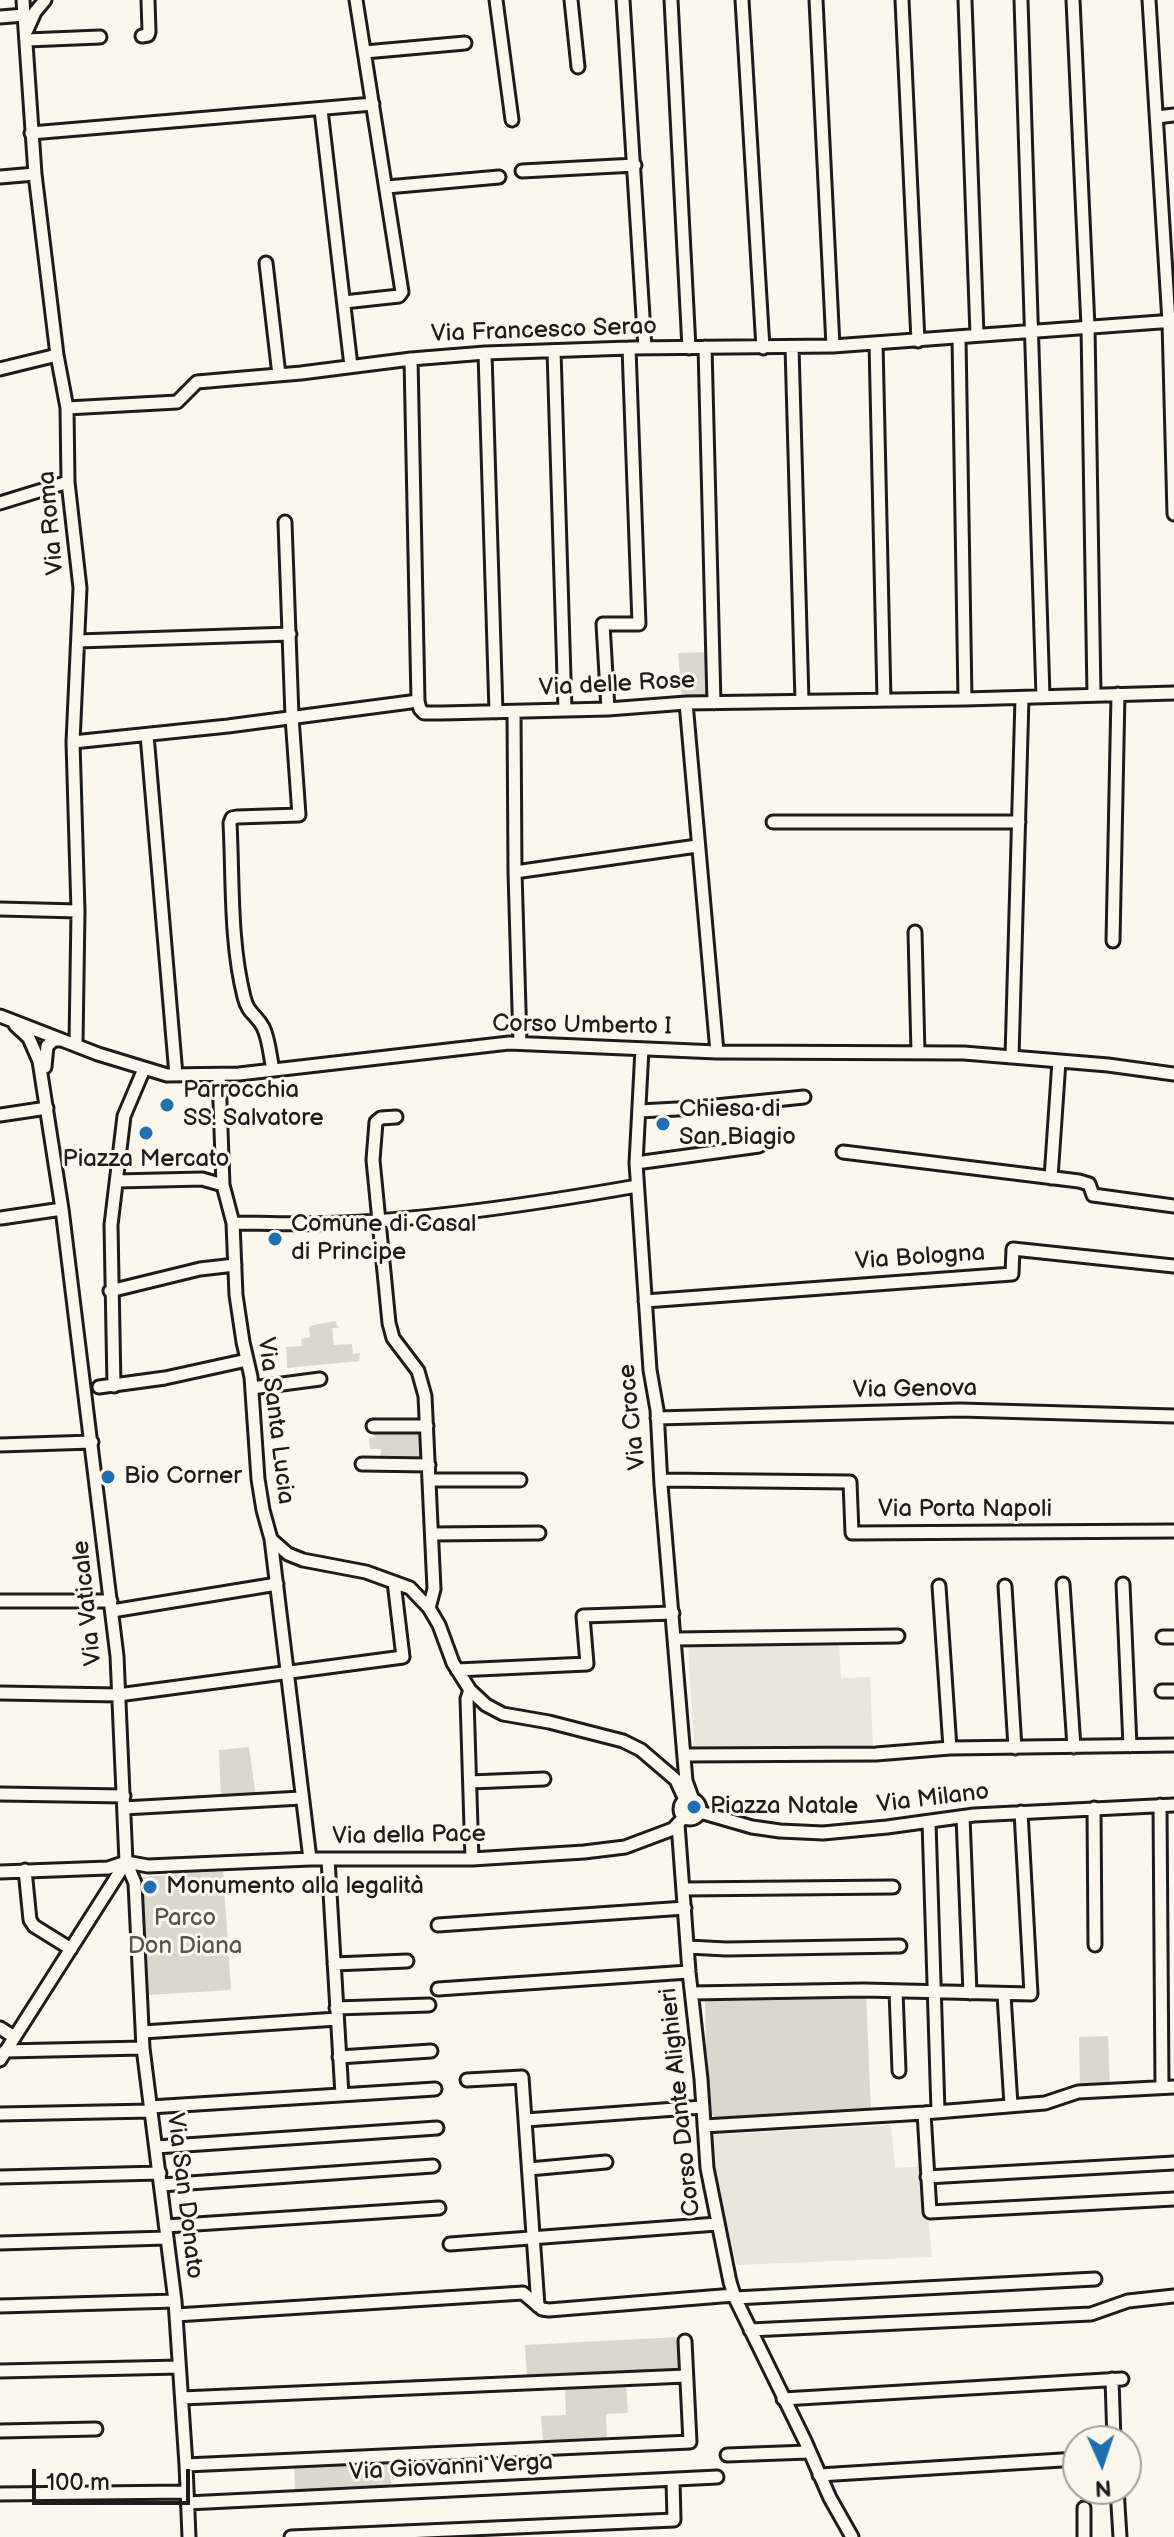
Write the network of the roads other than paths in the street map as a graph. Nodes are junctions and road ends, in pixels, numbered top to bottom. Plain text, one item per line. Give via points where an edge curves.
1 (23, 0) edge
2 (45, 0) edge
3 (148, 0) edge
4 (356, 0) edge
5 (496, 0) edge
6 (571, 0) edge
7 (623, 0) edge
8 (671, 0) edge
9 (742, 0) edge
10 (816, 0) edge
11 (902, 0) edge
12 (965, 0) edge
13 (1021, 0) edge
14 (1073, 0) edge
15 (1149, 0) edge
16 (24, 15) junction
17 (0, 17) edge
18 (27, 36) junction
19 (142, 36) dead end
20 (100, 37) dead end
21 (465, 43) dead end
22 (365, 52) junction
23 (578, 67) dead end
24 (373, 104) junction
25 (321, 110) junction
26 (1174, 115) edge
27 (1157, 117) junction
28 (512, 120) dead end
29 (31, 133) junction
30 (635, 165) junction
31 (522, 171) dead end
32 (35, 174) junction
33 (0, 177) edge
34 (499, 177) dead end
35 (387, 187) junction
36 (266, 263) dead end
37 (344, 302) junction
38 (1172, 322) edge
39 (1088, 327) junction
40 (1032, 332) junction
41 (977, 335) junction
42 (959, 338) junction
43 (918, 341) junction
44 (876, 343) junction
45 (833, 346) junction
46 (705, 347) junction
47 (792, 347) junction
48 (629, 348) junction
49 (645, 348) junction
50 (689, 348) junction
51 (763, 348) junction
52 (554, 351) junction
53 (485, 353) junction
54 (57, 355) junction
55 (411, 359) junction
56 (351, 366) junction
57 (0, 369) edge
58 (279, 375) junction
59 (67, 408) junction
60 (68, 482) junction
61 (0, 503) edge
62 (1174, 514) edge
63 (285, 522) dead end
64 (290, 634) junction
65 (78, 641) junction
66 (1174, 693) edge
67 (1118, 694) junction
68 (1094, 695) junction
69 (1043, 696) junction
70 (1022, 698) junction
71 (965, 699) junction
72 (884, 700) junction
73 (418, 701) junction
74 (802, 701) junction
75 (686, 703) junction
76 (714, 703) junction
77 (608, 709) junction
78 (565, 710) junction
79 (496, 712) junction
80 (514, 712) junction
81 (292, 717) junction
82 (147, 735) junction
83 (73, 742) junction
84 (773, 822) dead end
85 (1019, 822) junction
86 (697, 846) junction
87 (515, 872) junction
88 (0, 909) edge
89 (78, 911) junction
90 (915, 932) dead end
91 (1113, 941) dead end
92 (0, 1017) edge
93 (72, 1042) junction
94 (520, 1043) junction
95 (642, 1049) junction
96 (717, 1052) junction
97 (918, 1053) junction
98 (1012, 1057) junction
99 (1059, 1061) junction
100 (144, 1069) junction
101 (273, 1070) junction
102 (1174, 1074) edge
103 (176, 1075) junction
104 (219, 1075) junction
105 (804, 1097) dead end
106 (47, 1108) junction
107 (639, 1111) junction
108 (0, 1115) edge
109 (396, 1117) dead end
110 (759, 1146) dead end
111 (843, 1152) dead end
112 (636, 1163) junction
113 (1051, 1178) junction
114 (117, 1181) junction
115 (223, 1185) junction
116 (637, 1186) junction
117 (1174, 1206) edge
118 (62, 1209) junction
119 (1, 1218) edge
120 (379, 1221) junction
121 (233, 1223) junction
122 (235, 1265) junction
123 (1174, 1266) edge
124 (110, 1291) junction
125 (645, 1301) junction
126 (247, 1360) junction
127 (320, 1379) dead end
128 (114, 1386) junction
129 (99, 1387) dead end
130 (252, 1388) junction
131 (1174, 1416) edge
132 (657, 1418) junction
133 (373, 1426) dead end
134 (427, 1426) junction
135 (92, 1442) junction
136 (0, 1445) edge
137 (362, 1464) dead end
138 (429, 1465) junction
139 (430, 1480) junction
140 (520, 1480) dead end
141 (661, 1480) junction
142 (1174, 1531) edge
143 (539, 1533) dead end
144 (432, 1534) junction
145 (271, 1539) junction
146 (394, 1582) junction
147 (277, 1584) junction
148 (1063, 1584) dead end
149 (1123, 1584) dead end
150 (939, 1586) dead end
151 (1005, 1586) dead end
152 (0, 1601) edge
153 (111, 1606) junction
154 (429, 1608) junction
155 (673, 1613) junction
156 (898, 1636) dead end
157 (675, 1639) junction
158 (457, 1670) junction
159 (286, 1673) junction
160 (470, 1690) junction
161 (0, 1693) edge
162 (118, 1695) junction
163 (1174, 1745) edge
164 (1130, 1746) junction
165 (1074, 1747) junction
166 (950, 1748) junction
167 (1015, 1748) junction
168 (685, 1755) junction
169 (544, 1779) dead end
170 (470, 1782) junction
171 (0, 1794) edge
172 (301, 1798) junction
173 (689, 1800) junction
174 (124, 1802) junction
175 (1160, 1805) junction
176 (1174, 1805) edge
177 (1094, 1808) junction
178 (700, 1812) junction
179 (1021, 1812) junction
180 (963, 1817) junction
181 (681, 1821) junction
182 (929, 1822) junction
183 (310, 1859) junction
184 (328, 1859) junction
185 (472, 1859) junction
186 (126, 1862) junction
187 (25, 1870) junction
188 (0, 1872) edge
189 (893, 1887) dead end
190 (684, 1889) junction
191 (685, 1908) junction
192 (438, 1925) dead end
193 (1095, 1945) dead end
194 (900, 1946) dead end
195 (688, 1947) junction
196 (71, 1949) junction
197 (407, 1961) dead end
198 (334, 1964) junction
199 (689, 1972) junction
200 (438, 1989) dead end
201 (896, 1991) junction
202 (933, 1992) junction
203 (692, 1993) junction
204 (970, 1993) junction
205 (1004, 1995) junction
206 (429, 2005) dead end
207 (337, 2014) junction
208 (0, 2028) edge
209 (143, 2032) junction
210 (14, 2037) junction
211 (143, 2048) junction
212 (431, 2051) dead end
213 (3, 2055) edge
214 (339, 2057) junction
215 (899, 2071) dead end
216 (467, 2080) dead end
217 (1168, 2087) edge
218 (435, 2089) dead end
219 (342, 2095) junction
220 (1011, 2105) junction
221 (703, 2107) junction
222 (150, 2109) junction
223 (938, 2111) junction
224 (924, 2113) junction
225 (0, 2114) edge
226 (526, 2120) junction
227 (704, 2126) junction
228 (437, 2128) dead end
229 (156, 2147) junction
230 (606, 2162) dead end
231 (1174, 2163) edge
232 (433, 2166) dead end
233 (529, 2169) junction
234 (0, 2177) edge
235 (927, 2177) junction
236 (160, 2179) junction
237 (1174, 2199) edge
238 (439, 2208) dead end
239 (717, 2224) junction
240 (166, 2232) junction
241 (533, 2238) junction
242 (0, 2243) edge
243 (450, 2244) dead end
244 (1095, 2279) dead end
245 (1174, 2296) edge
246 (734, 2297) junction
247 (175, 2301) junction
248 (0, 2306) edge
249 (538, 2306) junction
250 (176, 2315) junction
251 (750, 2330) junction
252 (685, 2341) dead end
253 (179, 2367) junction
254 (0, 2371) edge
255 (686, 2376) junction
256 (182, 2398) junction
257 (783, 2399) junction
258 (1115, 2425) edge
259 (96, 2429) dead end
260 (0, 2431) edge
261 (808, 2452) junction
262 (727, 2455) dead end
263 (1062, 2460) edge
264 (186, 2465) junction
265 (819, 2475) junction
266 (717, 2477) dead end
267 (673, 2480) junction
268 (0, 2494) edge
269 (187, 2498) junction
270 (1118, 2505) edge
271 (1084, 2508) dead end
272 (189, 2537) edge
273 (291, 2537) edge
274 (852, 2537) edge
275 (1084, 2537) edge
276 (1120, 2537) edge

1 - 16 street, Via Roma
2 - 18 street
3 - 19 street via 149,32
4 - 22 street
5 - 28 street
6 - 23 street
7 - 30 street
8 - 50 street
9 - 51 street
10 - 45 street
11 - 43 street
12 - 41 street
13 - 40 street
14 - 39 street
15 - 27 street
16 - 17 street
16 - 18 street, Via Roma
18 - 20 street
18 - 29 street, Via Roma
21 - 22 street
22 - 24 street
24 - 25 street
24 - 35 street
25 - 29 street
25 - 37 street
26 - 27 street
27 - 38 street
29 - 32 street, Via Roma
30 - 31 street
30 - 49 street
32 - 33 street
32 - 54 street, Via Roma
34 - 35 street
35 - 37 street via 402,292
36 - 58 street
37 - 56 street
38 - 39 street, Via Francesco Serao
38 - 62 street
39 - 40 street, Via Francesco Serao
39 - 68 street
40 - 41 street, Via Francesco Serao
40 - 69 street
41 - 42 street, Via Francesco Serao
42 - 43 street, Via Francesco Serao
42 - 71 street
43 - 44 street, Via Francesco Serao
44 - 45 street, Via Francesco Serao
44 - 72 street
45 - 47 street, Via Francesco Serao
46 - 50 street, Via Francesco Serao
46 - 51 street, Via Francesco Serao
46 - 76 street
47 - 51 street, Via Francesco Serao
47 - 74 street
48 - 49 street, Via Francesco Serao
48 - 52 street, Via Francesco Serao
48 - 77 street via 639,624 603,624
49 - 50 street, Via Francesco Serao
52 - 53 street, Via Francesco Serao
52 - 78 street
53 - 55 street, Via Francesco Serao
53 - 79 street
54 - 57 street
54 - 59 street, Via Roma
55 - 56 street, Via Francesco Serao
55 - 73 street
56 - 58 street, Via Francesco Serao
58 - 59 street, Via Francesco Serao via 197,382 177,402
59 - 60 street, Via Roma
60 - 61 street
60 - 65 street, Via Roma via 80,588
63 - 64 street
64 - 65 street
64 - 81 street
65 - 83 street, Via Roma
66 - 67 street, Via delle Rose
67 - 68 street, Via delle Rose
67 - 91 street
68 - 69 street, Via delle Rose
69 - 70 street, Via delle Rose
70 - 71 street, Via delle Rose
70 - 85 street
71 - 72 street, Via delle Rose
72 - 74 street, Via delle Rose
73 - 79 street, Via delle Rose via 424,713
73 - 81 street, Via delle Rose
74 - 76 street, Via delle Rose
75 - 76 street, Via delle Rose
75 - 77 street, Via delle Rose
75 - 86 street
77 - 78 street, Via delle Rose
78 - 80 street, Via delle Rose
79 - 80 street, Via delle Rose
80 - 87 street
81 - 82 street, Via delle Rose
81 - 101 street via 299,815 237,817 230,823 243,995 265,1031
82 - 83 street, Via delle Rose
82 - 103 street
83 - 89 street, Via Roma
84 - 85 street
85 - 98 street
86 - 87 street
86 - 96 street
87 - 94 street
88 - 89 street
89 - 93 street, Via Roma
90 - 97 street
92 - 93 street, Corso Umberto I
92 - 106 street, Via Vaticale via 21,1030 35,1048
93 - 100 street, Corso Umberto I
93 - 106 street, Via Vaticale via 54,1040 47,1046
94 - 95 street, Corso Umberto I
94 - 101 street, Corso Umberto I
95 - 96 street, Corso Umberto I
95 - 107 street, Via Croce
96 - 97 street, Corso Umberto I
97 - 98 street, Corso Umberto I
98 - 99 street, Corso Umberto I
99 - 102 street, Corso Umberto I
99 - 113 street
100 - 103 street, Corso Umberto I
100 - 114 street via 124,1116
101 - 104 street, Corso Umberto I
103 - 104 street, Corso Umberto I
104 - 115 street, Via Santa Lucia
105 - 107 street
106 - 108 street
106 - 118 street, Via Vaticale
107 - 112 street, Via Croce
109 - 120 street via 381,1118 373,1134
110 - 112 street
111 - 113 street
112 - 116 street, Via Croce
113 - 117 street via 1089,1184 1093,1195
114 - 115 street via 202,1179
114 - 124 street
115 - 121 street, Via Santa Lucia
116 - 120 street
116 - 125 street, Via Croce
118 - 119 street
118 - 135 street, Via Vaticale
120 - 121 street
120 - 134 street via 389,1323 393,1338 418,1371
121 - 122 street, Via Santa Lucia
122 - 124 street
122 - 126 street, Via Santa Lucia
123 - 125 street, Via Bologna via 1013,1249 1012,1274
124 - 128 street
125 - 132 street, Via Croce
126 - 128 street
126 - 130 street, Via Santa Lucia
127 - 130 street
128 - 129 street
130 - 145 street, Via Santa Lucia via 258,1479
131 - 132 street, Via Genova via 960,1410
132 - 141 street, Via Croce
133 - 134 street
134 - 138 street
135 - 136 street
135 - 153 street, Via Vaticale
137 - 138 street
138 - 139 street
139 - 140 street
139 - 144 street
141 - 142 street, Via Porta Napoli via 850,1482 852,1533
141 - 155 street, Via Croce
143 - 144 street
144 - 154 street via 434,1589
145 - 146 street, Via Santa Lucia via 303,1560
145 - 147 street
146 - 154 street, Via Santa Lucia via 410,1588
146 - 159 street via 403,1657
147 - 153 street
147 - 159 street
148 - 165 street
149 - 164 street
150 - 166 street
151 - 167 street
152 - 153 street
153 - 162 street, Via Vaticale
154 - 158 street, Via Santa Lucia
155 - 157 street, Via Croce
155 - 158 street via 583,1616 587,1664
156 - 157 street
157 - 168 street, Via Croce
158 - 160 street, Via Santa Lucia
159 - 162 street
159 - 172 street
160 - 170 street
160 - 173 street, Via Santa Lucia via 503,1714 623,1741 641,1750 676,1780
161 - 162 street
162 - 174 street, Via Vaticale
163 - 164 street
164 - 165 street
165 - 167 street
166 - 167 street
166 - 168 street via 876,1754
168 - 173 street, Via Croce
169 - 170 street
170 - 185 street
171 - 174 street
172 - 174 street
172 - 183 street
173 - 178 street via 699,1804
173 - 181 street, Corso Dante Alighieri via 680,1810
174 - 186 street, Via Vaticale
175 - 176 street, Via Milano
175 - 177 street, Via Milano
175 - 217 street
177 - 179 street, Via Milano
177 - 193 street
178 - 181 street, Via della Pace
178 - 182 street, Via Milano via 752,1827 823,1833
179 - 180 street, Via Milano
179 - 205 street via 1031,1994
180 - 182 street, Via Milano
180 - 204 street
181 - 185 street, Via della Pace via 625,1847
181 - 190 street, Corso Dante Alighieri
182 - 202 street
183 - 184 street, Via della Pace
183 - 186 street, Via della Pace via 148,1866
184 - 185 street, Via della Pace
184 - 198 street
186 - 187 street, Via della Pace via 108,1868
186 - 196 street
186 - 209 street, Via San Donato via 135,1883
187 - 188 street, Via della Pace
187 - 196 street via 30,1920
189 - 190 street
190 - 191 street, Corso Dante Alighieri
191 - 192 street
191 - 195 street, Corso Dante Alighieri
194 - 195 street
195 - 199 street, Corso Dante Alighieri
196 - 210 street
197 - 198 street
198 - 207 street
199 - 200 street
199 - 203 street, Corso Dante Alighieri
201 - 202 street
201 - 203 street
201 - 215 street
202 - 204 street
202 - 223 street
203 - 221 street, Corso Dante Alighieri
204 - 205 street
205 - 220 street
206 - 207 street
207 - 209 street
207 - 214 street
208 - 210 street
209 - 211 street, Via San Donato
210 - 213 street
211 - 213 street
211 - 222 street, Via San Donato
212 - 214 street
214 - 219 street
216 - 226 street via 522,2077
217 - 220 street via 1078,2092 1045,2103
218 - 219 street
219 - 222 street
220 - 223 street
221 - 226 street
221 - 227 street, Corso Dante Alighieri
222 - 225 street
222 - 229 street, Via San Donato
223 - 224 street
224 - 227 street
224 - 235 street
226 - 233 street
227 - 239 street, Corso Dante Alighieri
228 - 229 street
229 - 236 street, Via San Donato
230 - 233 street
231 - 235 street
232 - 236 street
233 - 241 street
234 - 236 street
235 - 237 street via 930,2212
236 - 240 street, Via San Donato
238 - 240 street
239 - 241 street
239 - 246 street, Corso Dante Alighieri
240 - 242 street
240 - 247 street, Via San Donato
241 - 243 street
241 - 249 street
244 - 246 street
245 - 251 street via 1128,2301 1091,2314
246 - 249 street via 549,2310
246 - 251 street, Corso Dante Alighieri
247 - 248 street
247 - 250 street, Via San Donato
249 - 250 street via 523,2293
250 - 253 street, Via San Donato
251 - 257 street, Corso Dante Alighieri
252 - 255 street
253 - 254 street
253 - 256 street, Via San Donato
255 - 256 street
255 - 264 street via 690,2442
256 - 264 street, Via San Donato
257 - 258 street via 1117,2379
257 - 261 street, Corso Dante Alighieri
259 - 260 street
261 - 262 street
261 - 265 street, Corso Dante Alighieri
263 - 265 street
264 - 269 street, Via San Donato
265 - 274 street, Corso Dante Alighieri
266 - 267 street, Via Giovanni Verga
267 - 269 street, Via Giovanni Verga
267 - 273 street via 674,2520
268 - 269 street, Via Giovanni Verga
269 - 272 street, Via San Donato
270 - 276 street
271 - 275 street

